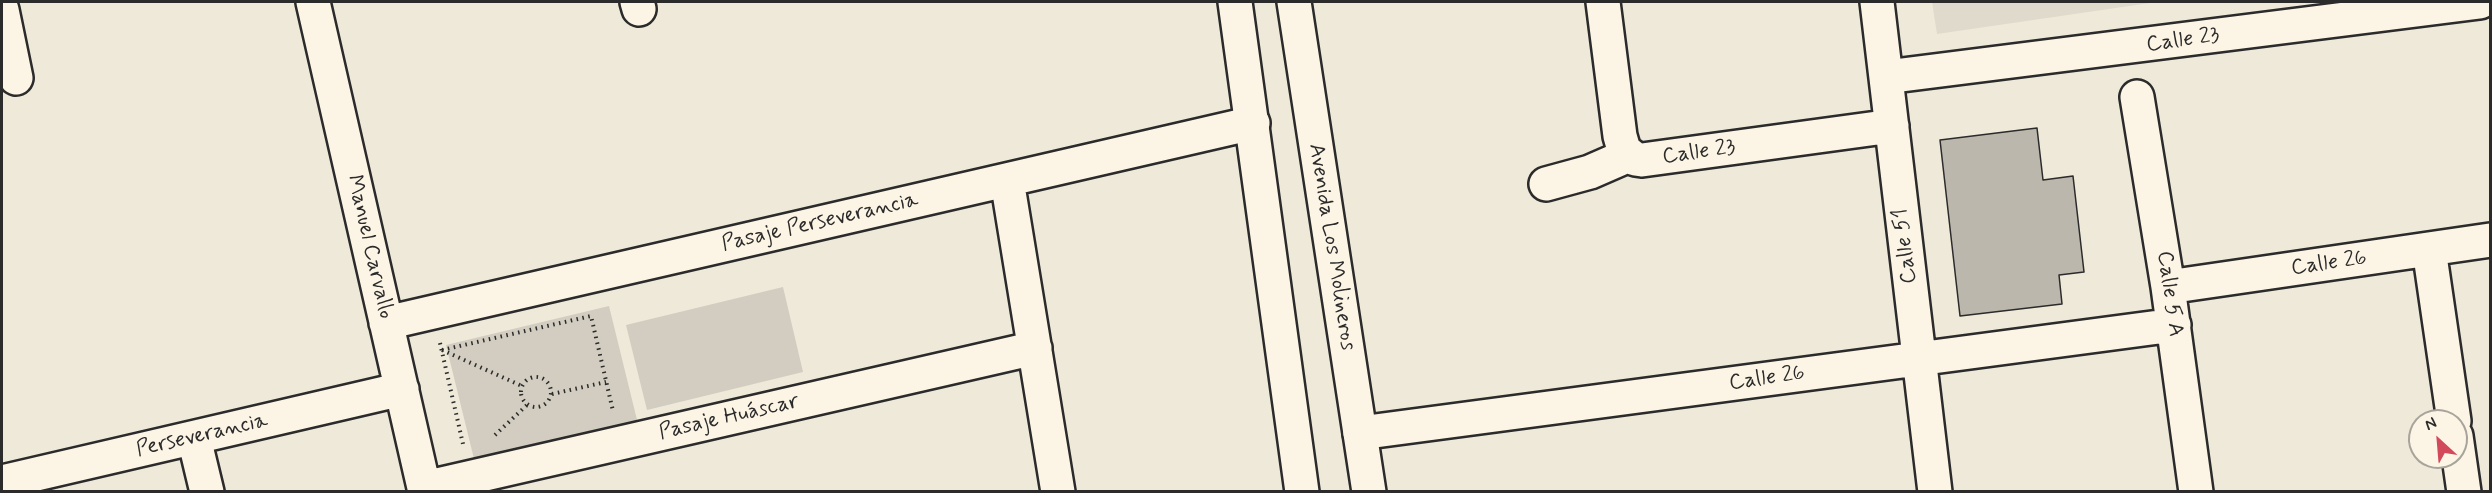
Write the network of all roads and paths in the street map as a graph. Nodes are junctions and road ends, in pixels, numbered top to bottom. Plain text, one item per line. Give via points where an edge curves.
1 (312, 2) edge
2 (1235, 2) edge
3 (1294, 2) edge
4 (1603, 2) edge
5 (1877, 2) edge
6 (2480, 2) edge
7 (2, 10) edge
8 (16, 78) dead end
9 (1886, 78) junction
10 (2137, 97) dead end
11 (1253, 123) junction
12 (1892, 126) junction
13 (1629, 155) junction
14 (1007, 180) junction
15 (1546, 184) dead end
16 (2490, 240) edge
17 (2429, 249) junction
18 (2168, 287) junction
19 (386, 323) junction
20 (2174, 325) junction
21 (1035, 348) junction
22 (442, 350) junction
23 (1920, 359) junction
24 (606, 382) junction
25 (522, 386) junction
26 (402, 389) junction
27 (552, 394) junction
28 (527, 405) junction
29 (2452, 409) edge
30 (614, 415) dead end
31 (1360, 433) junction
32 (493, 437) dead end
33 (194, 438) junction
34 (464, 449) dead end
35 (2461, 469) edge
36 (2, 482) edge
37 (424, 490) edge
38 (207, 492) edge
39 (1058, 492) edge
40 (1302, 492) edge
41 (1369, 492) edge
42 (1935, 492) edge
43 (2196, 492) edge
44 (2464, 492) edge

1 - 19 street, Manuel Carvallo
2 - 11 street
3 - 31 street, Avenida Los Molineros
4 - 13 street via 1620,136
5 - 9 street, Calle 51
6 - 9 street, Calle 23
7 - 8 street
9 - 12 street, Calle 51
10 - 18 street, Calle 5 A
11 - 14 street, Pasaje Perseverancia
11 - 40 street
12 - 13 street, Calle 23 via 1642,160
12 - 23 street, Calle 51
13 - 15 street, Calle 23 via 1590,172
14 - 19 street, Pasaje Perseverancia
14 - 21 street
16 - 17 street, Calle 26
17 - 18 street, Calle 26
17 - 29 street
18 - 20 street, Calle 5 A
19 - 26 street, Manuel Carvallo
20 - 23 street, Calle 26
20 - 43 street, Calle 5 A
21 - 37 street, Pasaje Huáscar
21 - 39 street
22 - 24 path via 591,316
22 - 25 path
22 - 34 path
23 - 31 street, Calle 26
23 - 42 street, Calle 51
24 - 27 path
24 - 30 path
25 - 27 path via 530,378 540,378 549,384
25 - 28 path
26 - 33 street, Perseverancia
26 - 37 street, Manuel Carvallo
27 - 28 path via 547,403 537,408
28 - 32 path
31 - 41 street, Avenida Los Molineros
33 - 36 street, Perseverancia
33 - 38 street
35 - 44 street

